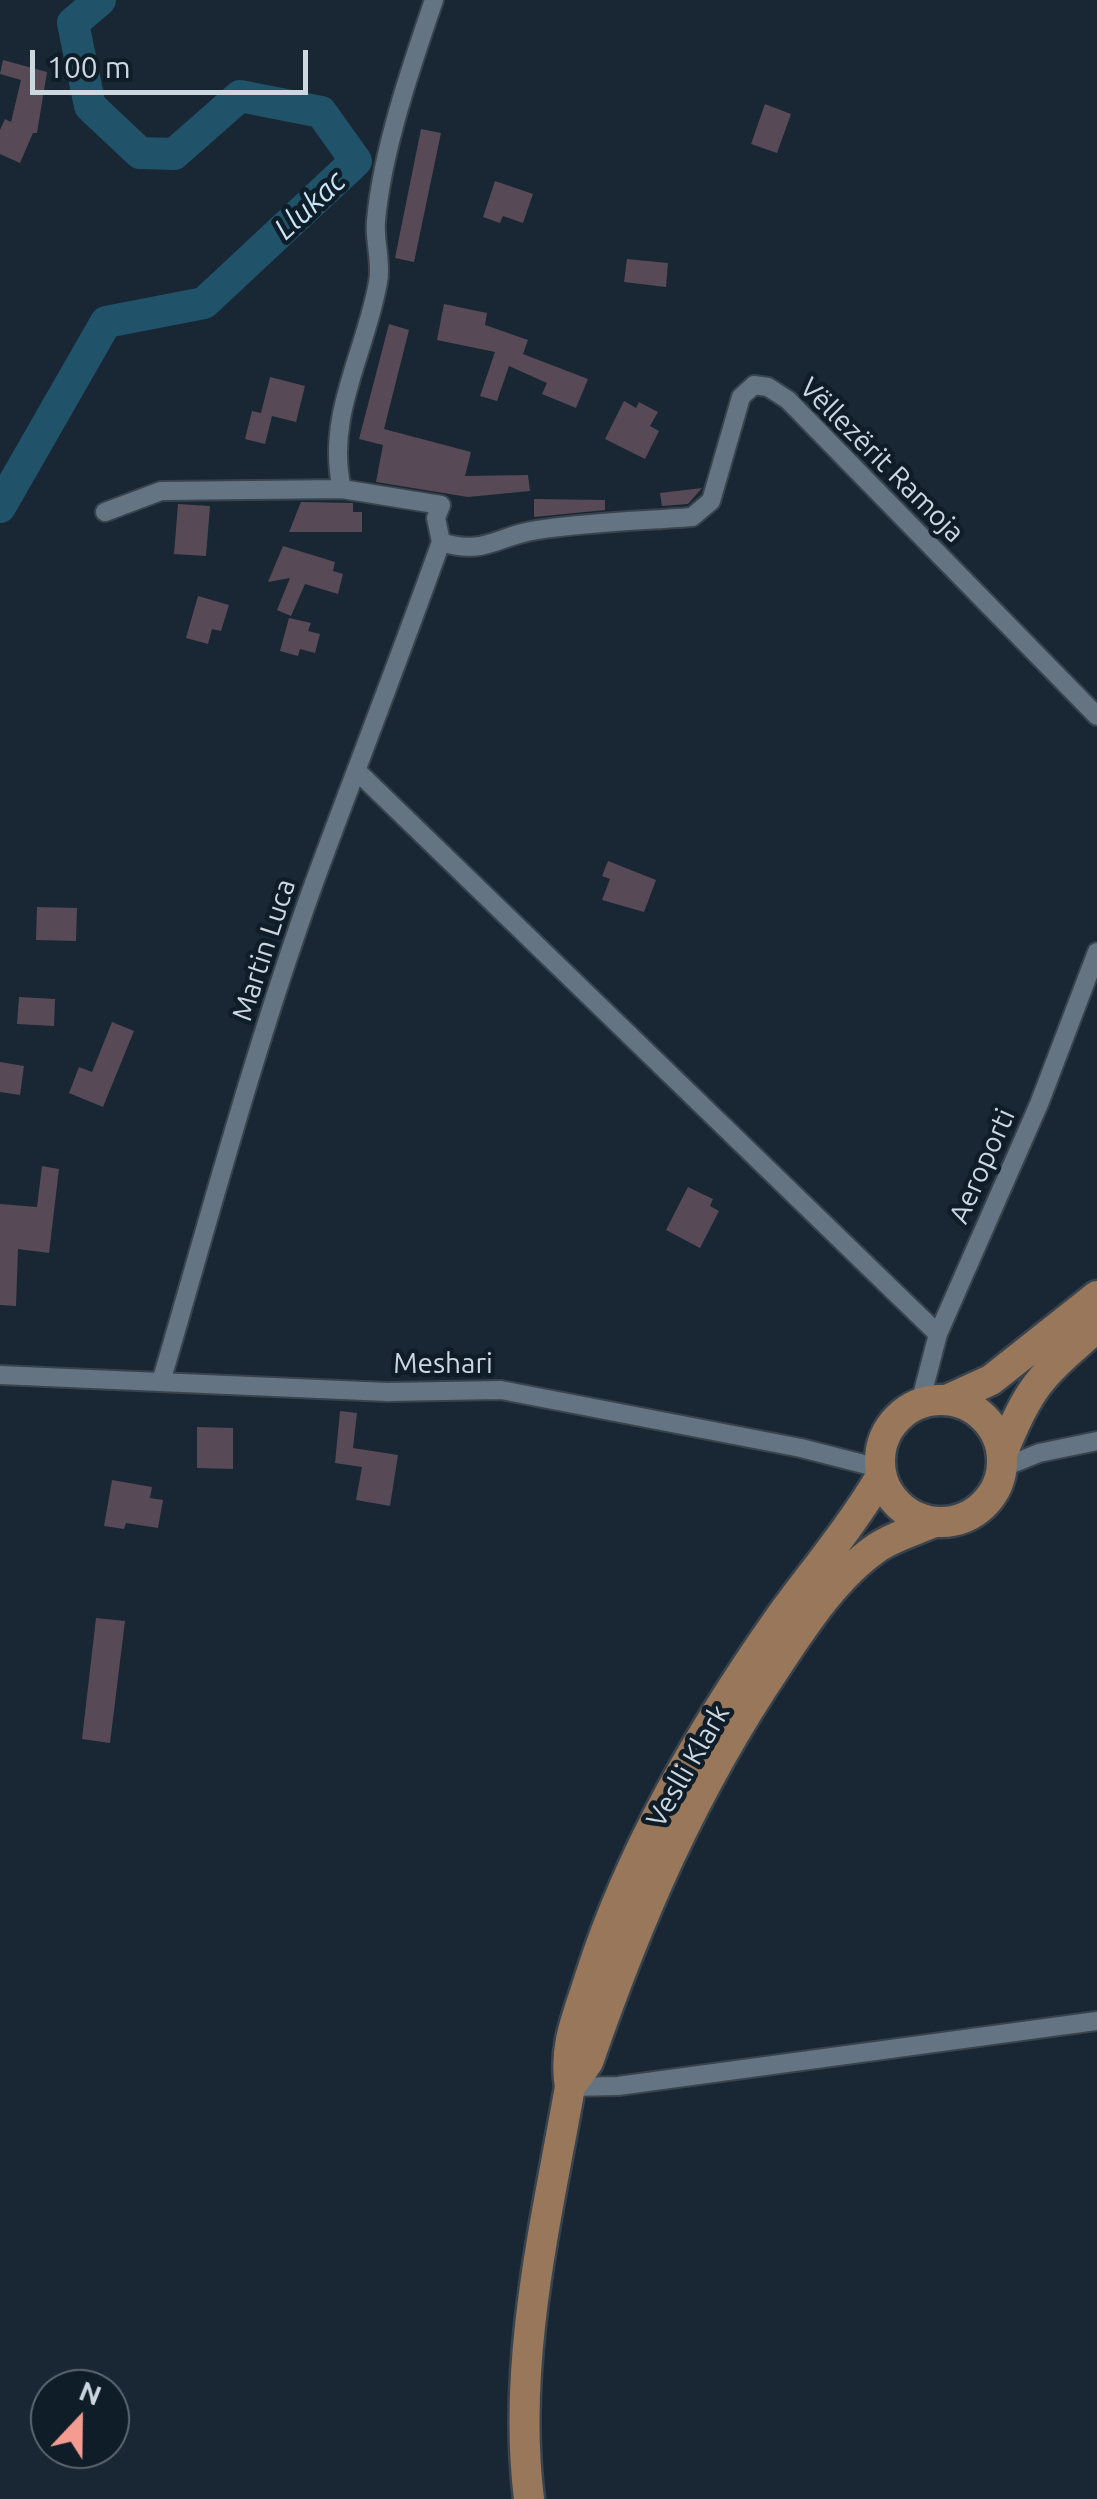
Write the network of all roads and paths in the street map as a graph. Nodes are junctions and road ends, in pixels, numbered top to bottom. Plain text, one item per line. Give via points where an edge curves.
1 (434, 0) edge
2 (342, 489) junction
3 (105, 512) dead end
4 (441, 542) junction
5 (1097, 716) edge
6 (359, 773) junction
7 (1097, 952) edge
8 (1097, 1296) edge
9 (1097, 1328) edge
10 (938, 1334) junction
11 (0, 1375) edge
12 (161, 1382) junction
13 (934, 1401) junction
14 (1097, 1442) edge
15 (1002, 1461) junction
16 (880, 1473) junction
17 (934, 1522) junction
18 (1097, 2021) edge
19 (570, 2087) junction
20 (529, 2499) edge

1 - 2 street via 391,138 376,221 380,275 338,432
2 - 3 street via 161,490
2 - 4 street via 441,504
4 - 5 street, Vëllezërit Ramoja via 481,549 531,530 692,516 711,501 741,397 754,386 768,387
4 - 6 street, Martin Luca
6 - 10 street
6 - 12 street, Martin Luca via 314,883
7 - 10 street, Aeroporti via 1040,1104
8 - 13 main road via 991,1380
9 - 15 main road via 1040,1376 1023,1401
10 - 13 street, Aeroporti
11 - 12 street, Meshari
12 - 16 street, Meshari via 501,1390 801,1448
13 - 15 main road via 984,1417
13 - 16 main road via 888,1428
14 - 15 street
15 - 17 main road via 984,1504 961,1519
16 - 17 main road via 897,1504
16 - 19 main road, Veslli Klark via 749,1663 640,1848 565,2058
17 - 19 main road, Veslli Klark via 878,1548 833,1590 770,1677 664,1861 588,2062
18 - 19 street
19 - 20 main road, Veslli Klark via 534,2288 522,2442

